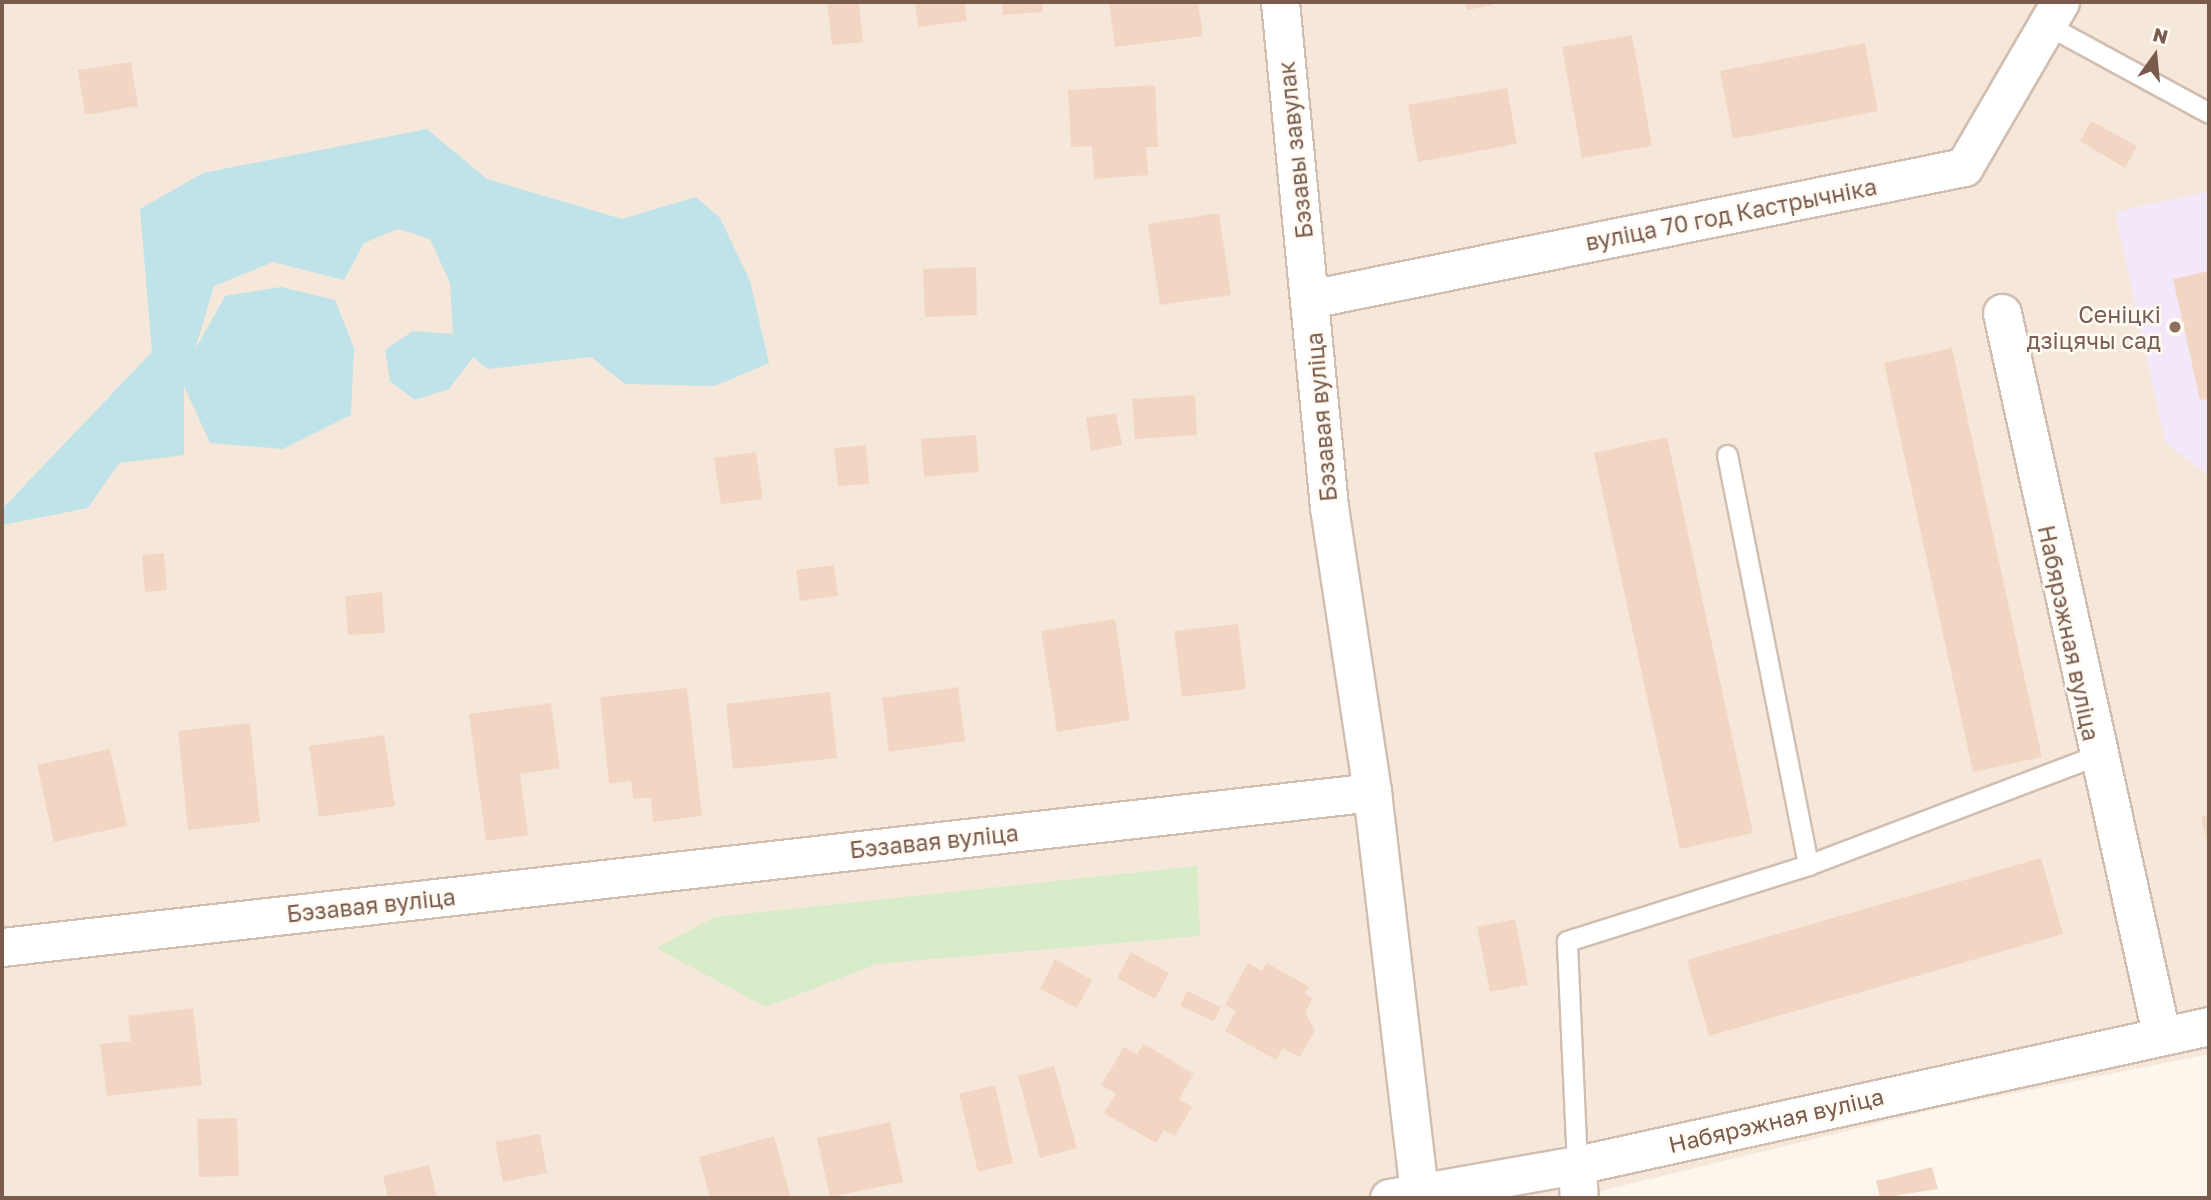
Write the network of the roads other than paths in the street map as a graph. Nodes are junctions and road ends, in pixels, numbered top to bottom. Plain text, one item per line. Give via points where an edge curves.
1 (1280, 2) edge
2 (2054, 13) edge
3 (2209, 113) edge
4 (1310, 299) junction
5 (2002, 313) dead end
6 (1727, 455) dead end
7 (2095, 756) junction
8 (1372, 792) junction
9 (1808, 865) junction
10 (2, 947) edge
11 (2209, 1026) edge
12 (2161, 1034) junction
13 (1578, 1182) edge
14 (1404, 1195) edge

1 - 4 street, Бэзавы завулак
2 - 3 lane
2 - 4 street, вуліца 70 год Кастрычніка via 1964,167
4 - 8 street, Бэзавая вуліца via 1329,507
5 - 7 street, Набярэжная вуліца
6 - 9 lane
7 - 9 lane
7 - 12 street, Набярэжная вуліца
8 - 10 street, Бэзавая вуліца
8 - 14 street
9 - 13 lane via 1567,942
11 - 12 street, Набярэжная вуліца
12 - 13 street, Набярэжная вуліца
13 - 14 street, Набярэжная вуліца

